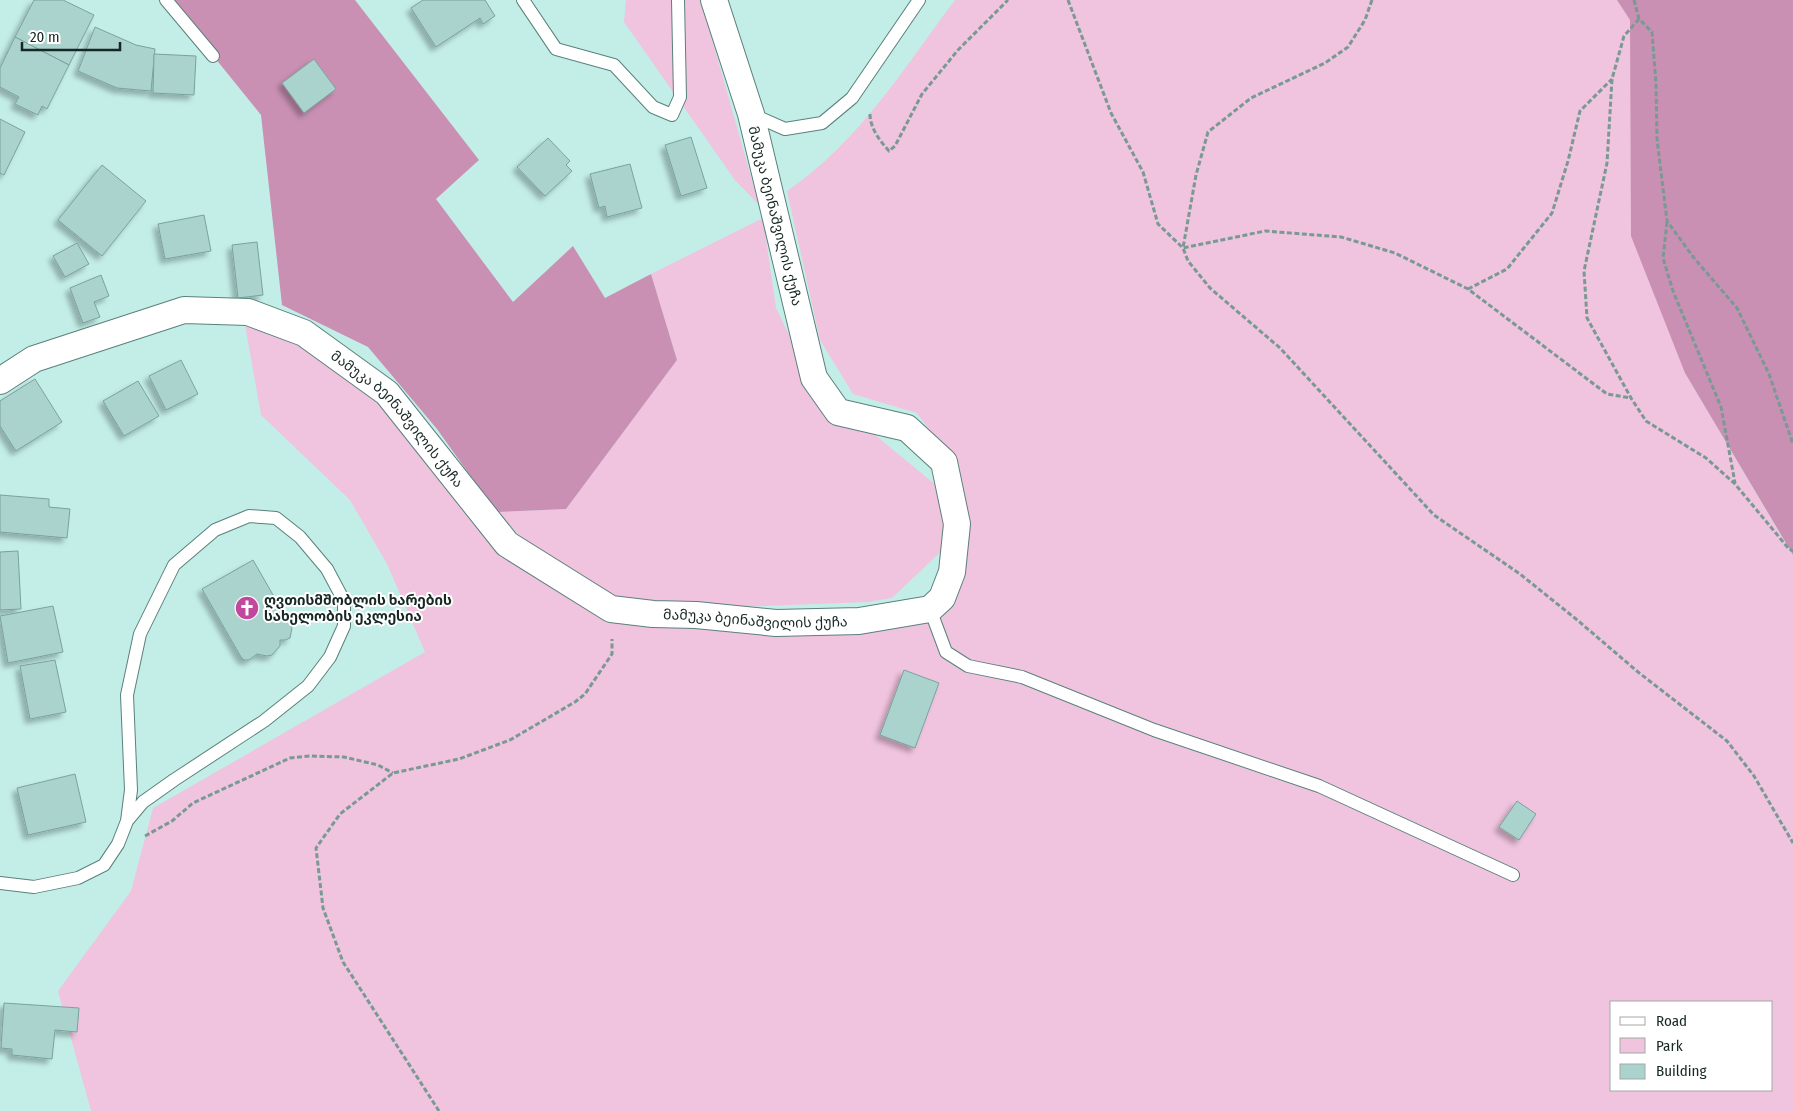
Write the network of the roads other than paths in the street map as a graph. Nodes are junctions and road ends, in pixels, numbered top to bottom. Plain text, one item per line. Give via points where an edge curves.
1 (166, 0) edge
2 (523, 0) edge
3 (678, 0) edge
4 (714, 0) edge
5 (919, 0) edge
6 (213, 56) dead end
7 (751, 114) junction
8 (0, 381) edge
9 (930, 609) junction
10 (127, 821) junction
11 (1513, 875) dead end
12 (0, 883) edge

1 - 6 lane
2 - 3 lane via 556,49 614,64 653,107 672,116 680,97
4 - 7 street, მამუკა ბეინაშვილის ქუჩა
5 - 7 lane via 852,98 822,123 785,129
7 - 9 street, მამუკა ბეინაშვილის ქუჩა via 814,378 838,412 907,428 944,462 958,524 952,572 942,598
8 - 9 street, მამუკა ბეინაშვილის ქუჩა via 34,360 184,310 248,312 304,333 387,393 507,544 611,609 776,623 859,621
9 - 11 lane via 946,652 968,666 1022,677 1154,730 1319,786
10 - 10 lane via 131,790 127,695 144,625 174,565 215,530 249,516 276,518 300,536 327,569 344,601 344,626 330,657 308,686 264,721 143,802
10 - 12 lane via 118,844 104,865 78,878 34,887

